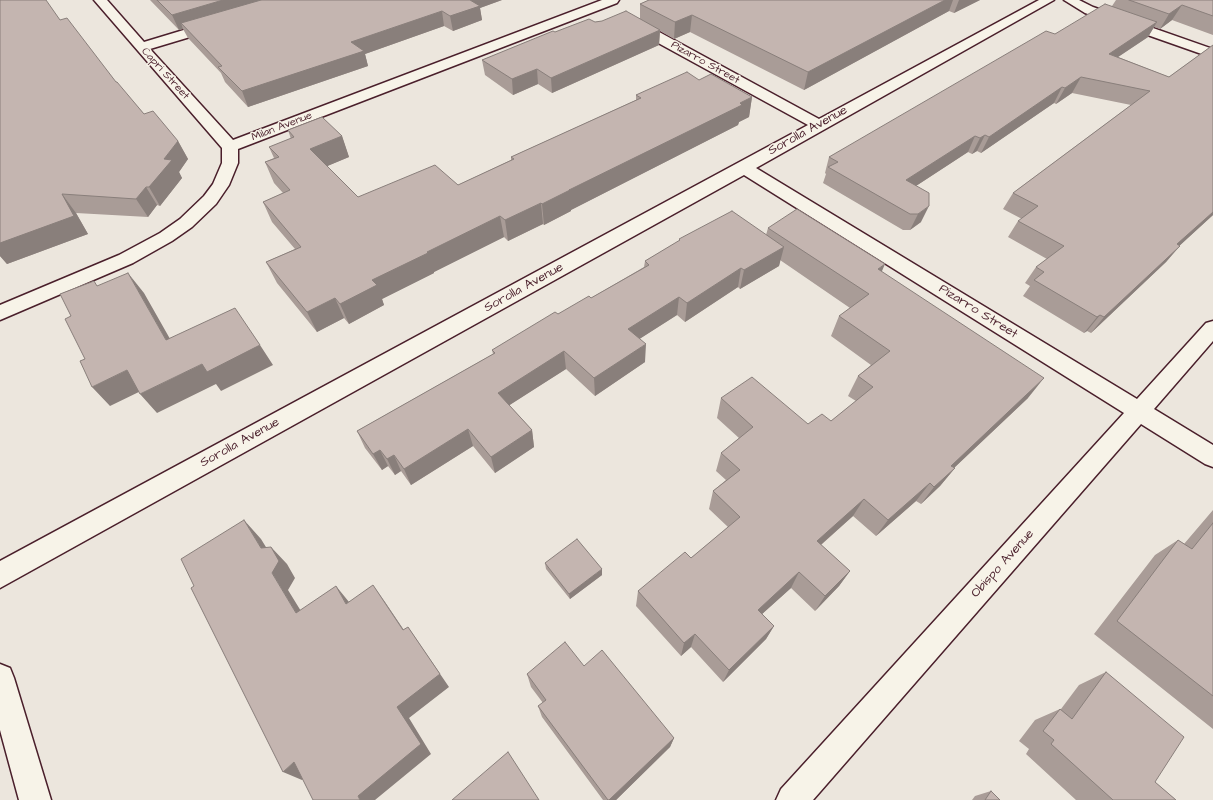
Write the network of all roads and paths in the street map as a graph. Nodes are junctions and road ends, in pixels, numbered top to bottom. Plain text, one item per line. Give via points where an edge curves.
1 (100, 0) edge
2 (1048, 0) edge
3 (1070, 0) edge
4 (608, 7) edge
5 (224, 22) edge
6 (141, 47) junction
7 (1213, 54) edge
8 (819, 125) junction
9 (230, 147) junction
10 (743, 167) junction
11 (0, 313) edge
12 (1213, 328) edge
13 (1139, 411) junction
14 (1213, 457) edge
15 (0, 575) edge
16 (0, 678) edge
17 (35, 800) edge
18 (792, 800) edge

1 - 6 street, Capri Street
2 - 8 street, Sorolla Avenue
3 - 7 street via 1089,10
4 - 8 street, Pizarro Street
4 - 9 street, Milan Avenue
5 - 6 street
6 - 9 street, Capri Street
8 - 10 street, Sorolla Avenue
9 - 11 street via 230,163 221,185 201,210 186,223 126,259
10 - 13 street, Pizarro Street
10 - 15 street, Sorolla Avenue
12 - 13 street, Obispo Avenue
13 - 14 street, Pizarro Street
13 - 18 street, Obispo Avenue
16 - 17 street

